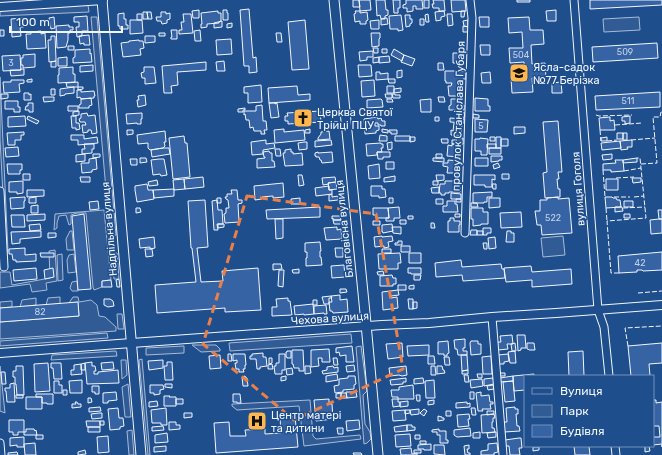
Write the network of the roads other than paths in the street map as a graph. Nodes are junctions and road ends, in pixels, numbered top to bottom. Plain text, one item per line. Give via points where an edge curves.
1 (102, 0) edge
2 (334, 0) edge
3 (470, 0) edge
4 (574, 0) edge
5 (0, 7) edge
6 (0, 191) edge
7 (465, 233) dead end
8 (4, 267) dead end
9 (662, 305) edge
10 (598, 310) junction
11 (492, 317) junction
12 (366, 326) junction
13 (131, 343) junction
14 (0, 353) edge
15 (609, 375) edge
16 (0, 443) edge
17 (1, 455) edge
18 (141, 455) edge
19 (378, 455) edge
20 (503, 455) edge

1 - 5 street
1 - 13 main road, Надпільна вулиця
2 - 12 main road, Благовісна вулиця
3 - 7 street, провулок Станіслава Губаря via 472,18
4 - 10 street, вулиця Гоголя
6 - 8 street
9 - 10 street, Чехова вулиця
10 - 11 street, Чехова вулиця
10 - 15 street, вулиця Гоголя via 604,327
11 - 12 street, Чехова вулиця
11 - 20 street
12 - 13 street, Чехова вулиця
12 - 19 main road, Благовісна вулиця
13 - 14 street, Чехова вулиця
13 - 18 main road, Надпільна вулиця
16 - 17 street

